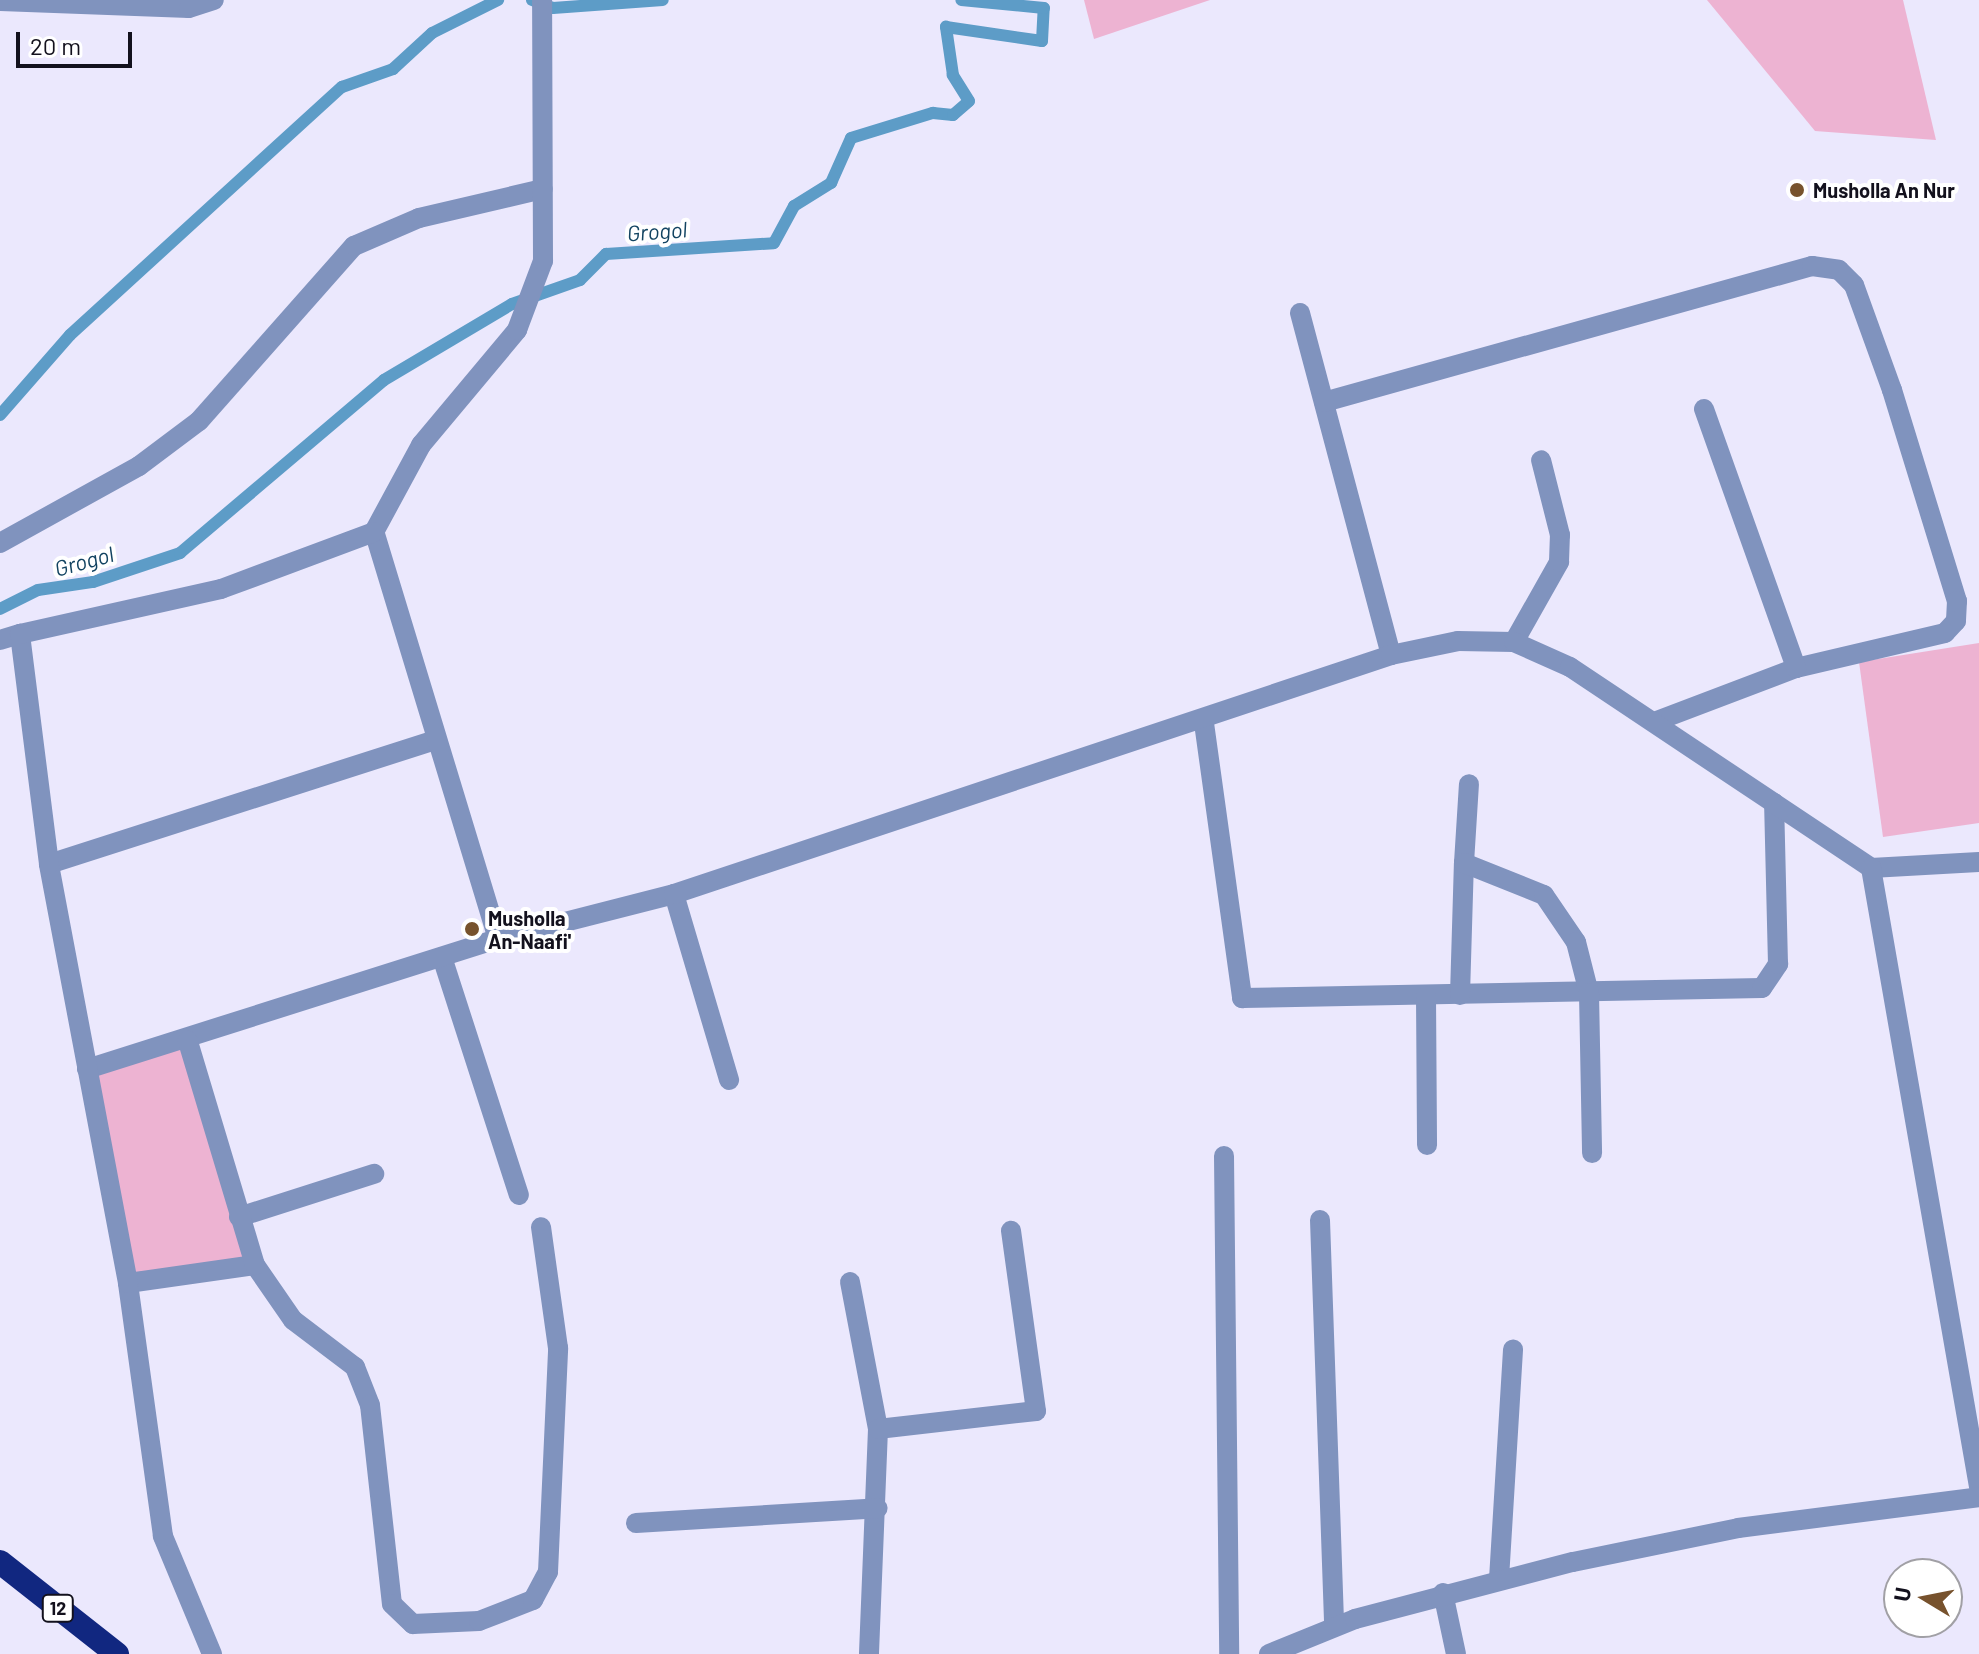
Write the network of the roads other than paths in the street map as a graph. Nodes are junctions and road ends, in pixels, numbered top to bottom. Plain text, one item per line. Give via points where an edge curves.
1 (214, 0) edge
2 (542, 0) edge
3 (0, 1) edge
4 (543, 189) junction
5 (1300, 313) dead end
6 (1324, 402) junction
7 (1704, 409) dead end
8 (1541, 460) dead end
9 (374, 532) junction
10 (0, 543) edge
11 (20, 634) junction
12 (0, 640) edge
13 (1514, 642) junction
14 (1391, 655) junction
15 (1796, 668) junction
16 (1654, 722) junction
17 (1204, 723) junction
18 (435, 740) junction
19 (1469, 784) dead end
20 (1774, 803) junction
21 (1979, 862) edge
22 (1464, 863) junction
23 (49, 864) junction
24 (1871, 868) junction
25 (674, 894) junction
26 (498, 939) junction
27 (442, 957) junction
28 (1589, 993) junction
29 (1460, 995) junction
30 (1426, 996) junction
31 (188, 1041) junction
32 (87, 1069) junction
33 (729, 1080) dead end
34 (1427, 1145) dead end
35 (1592, 1153) dead end
36 (1224, 1156) dead end
37 (374, 1174) dead end
38 (519, 1195) dead end
39 (239, 1217) junction
40 (1320, 1220) dead end
41 (541, 1227) dead end
42 (1011, 1231) dead end
43 (255, 1265) junction
44 (850, 1282) dead end
45 (128, 1283) junction
46 (1513, 1349) dead end
47 (878, 1429) junction
48 (1979, 1487) edge
49 (1979, 1497) edge
50 (878, 1508) junction
51 (636, 1523) dead end
52 (0, 1562) edge
53 (1499, 1579) junction
54 (1443, 1593) junction
55 (1334, 1627) junction
56 (117, 1654) edge
57 (212, 1654) edge
58 (869, 1654) edge
59 (1229, 1654) edge
60 (1269, 1654) edge
61 (1456, 1654) edge

1 - 3 street via 189,8
2 - 4 street
4 - 9 street via 543,261 517,330 421,445
4 - 10 street via 419,218 354,246 199,421 139,466
5 - 6 street
6 - 14 street
6 - 15 street via 1812,266 1839,270 1854,285 1892,390 1957,612 1945,633
7 - 15 street
8 - 13 street via 1559,562
9 - 11 street via 221,589
9 - 18 street
11 - 12 street
11 - 23 street
13 - 14 street via 1458,641
13 - 16 street via 1570,667
14 - 17 street
15 - 16 street
16 - 20 street
17 - 25 street
17 - 30 street via 1242,998
18 - 23 street
18 - 26 street
19 - 22 street
20 - 24 street
20 - 28 street via 1778,964 1771,982 1750,991
21 - 24 street
22 - 28 street via 1518,878 1555,905 1576,942
22 - 29 street
23 - 32 street
24 - 48 street
25 - 26 street
25 - 33 street
26 - 27 street
27 - 31 street
27 - 38 street
28 - 29 street
28 - 35 street
29 - 30 street
30 - 34 street
31 - 32 street
31 - 39 street
32 - 45 street
36 - 59 street
37 - 39 street
39 - 43 street
40 - 55 street
41 - 43 street via 558,1348 548,1572 533,1600 479,1621 413,1624 392,1604 370,1405 355,1367 293,1320
42 - 47 street via 1036,1411
43 - 45 street
44 - 47 street
45 - 57 street via 163,1536
46 - 53 street
47 - 50 street
49 - 53 street via 1738,1528
50 - 51 street
50 - 58 street
52 - 56 highway, 12
53 - 54 street
54 - 55 street
54 - 61 street
55 - 60 street

